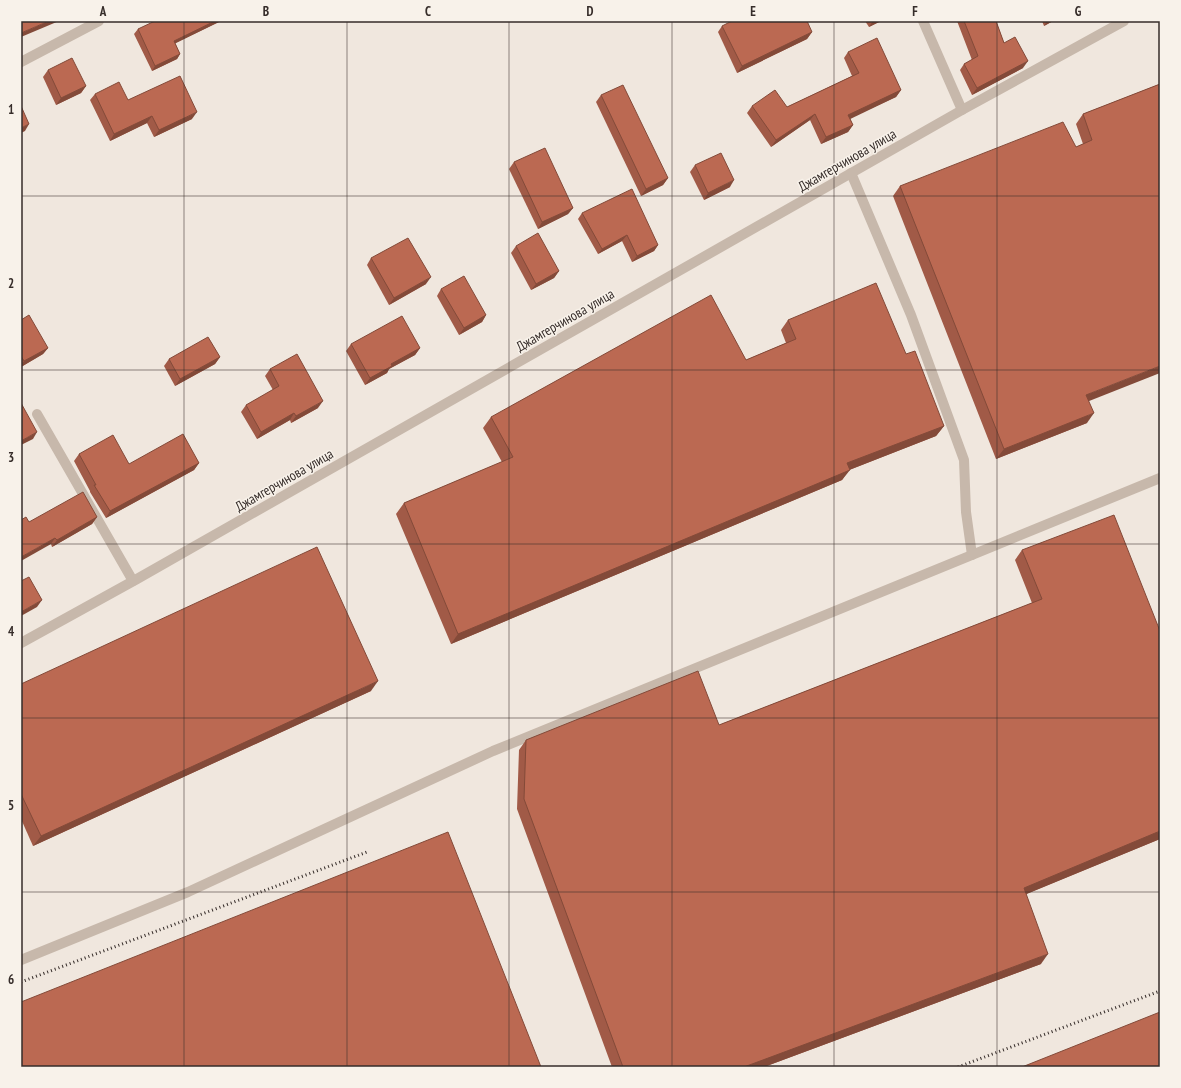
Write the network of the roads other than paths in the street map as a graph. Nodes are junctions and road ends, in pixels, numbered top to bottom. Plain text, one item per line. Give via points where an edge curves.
1 (99, 21) edge
2 (923, 21) edge
3 (1124, 21) edge
4 (21, 62) edge
5 (962, 110) junction
6 (852, 173) junction
7 (37, 414) dead end
8 (1160, 478) edge
9 (972, 555) junction
10 (133, 581) junction
11 (21, 643) edge
12 (21, 960) edge

1 - 4 street
2 - 5 street
3 - 5 street, Джамгерчинова улица
5 - 6 street, Джамгерчинова улица
6 - 9 street via 911,315 964,460 966,512
6 - 10 street, Джамгерчинова улица
7 - 10 street
8 - 9 street
9 - 12 street via 493,751 188,892
10 - 11 street, Джамгерчинова улица

